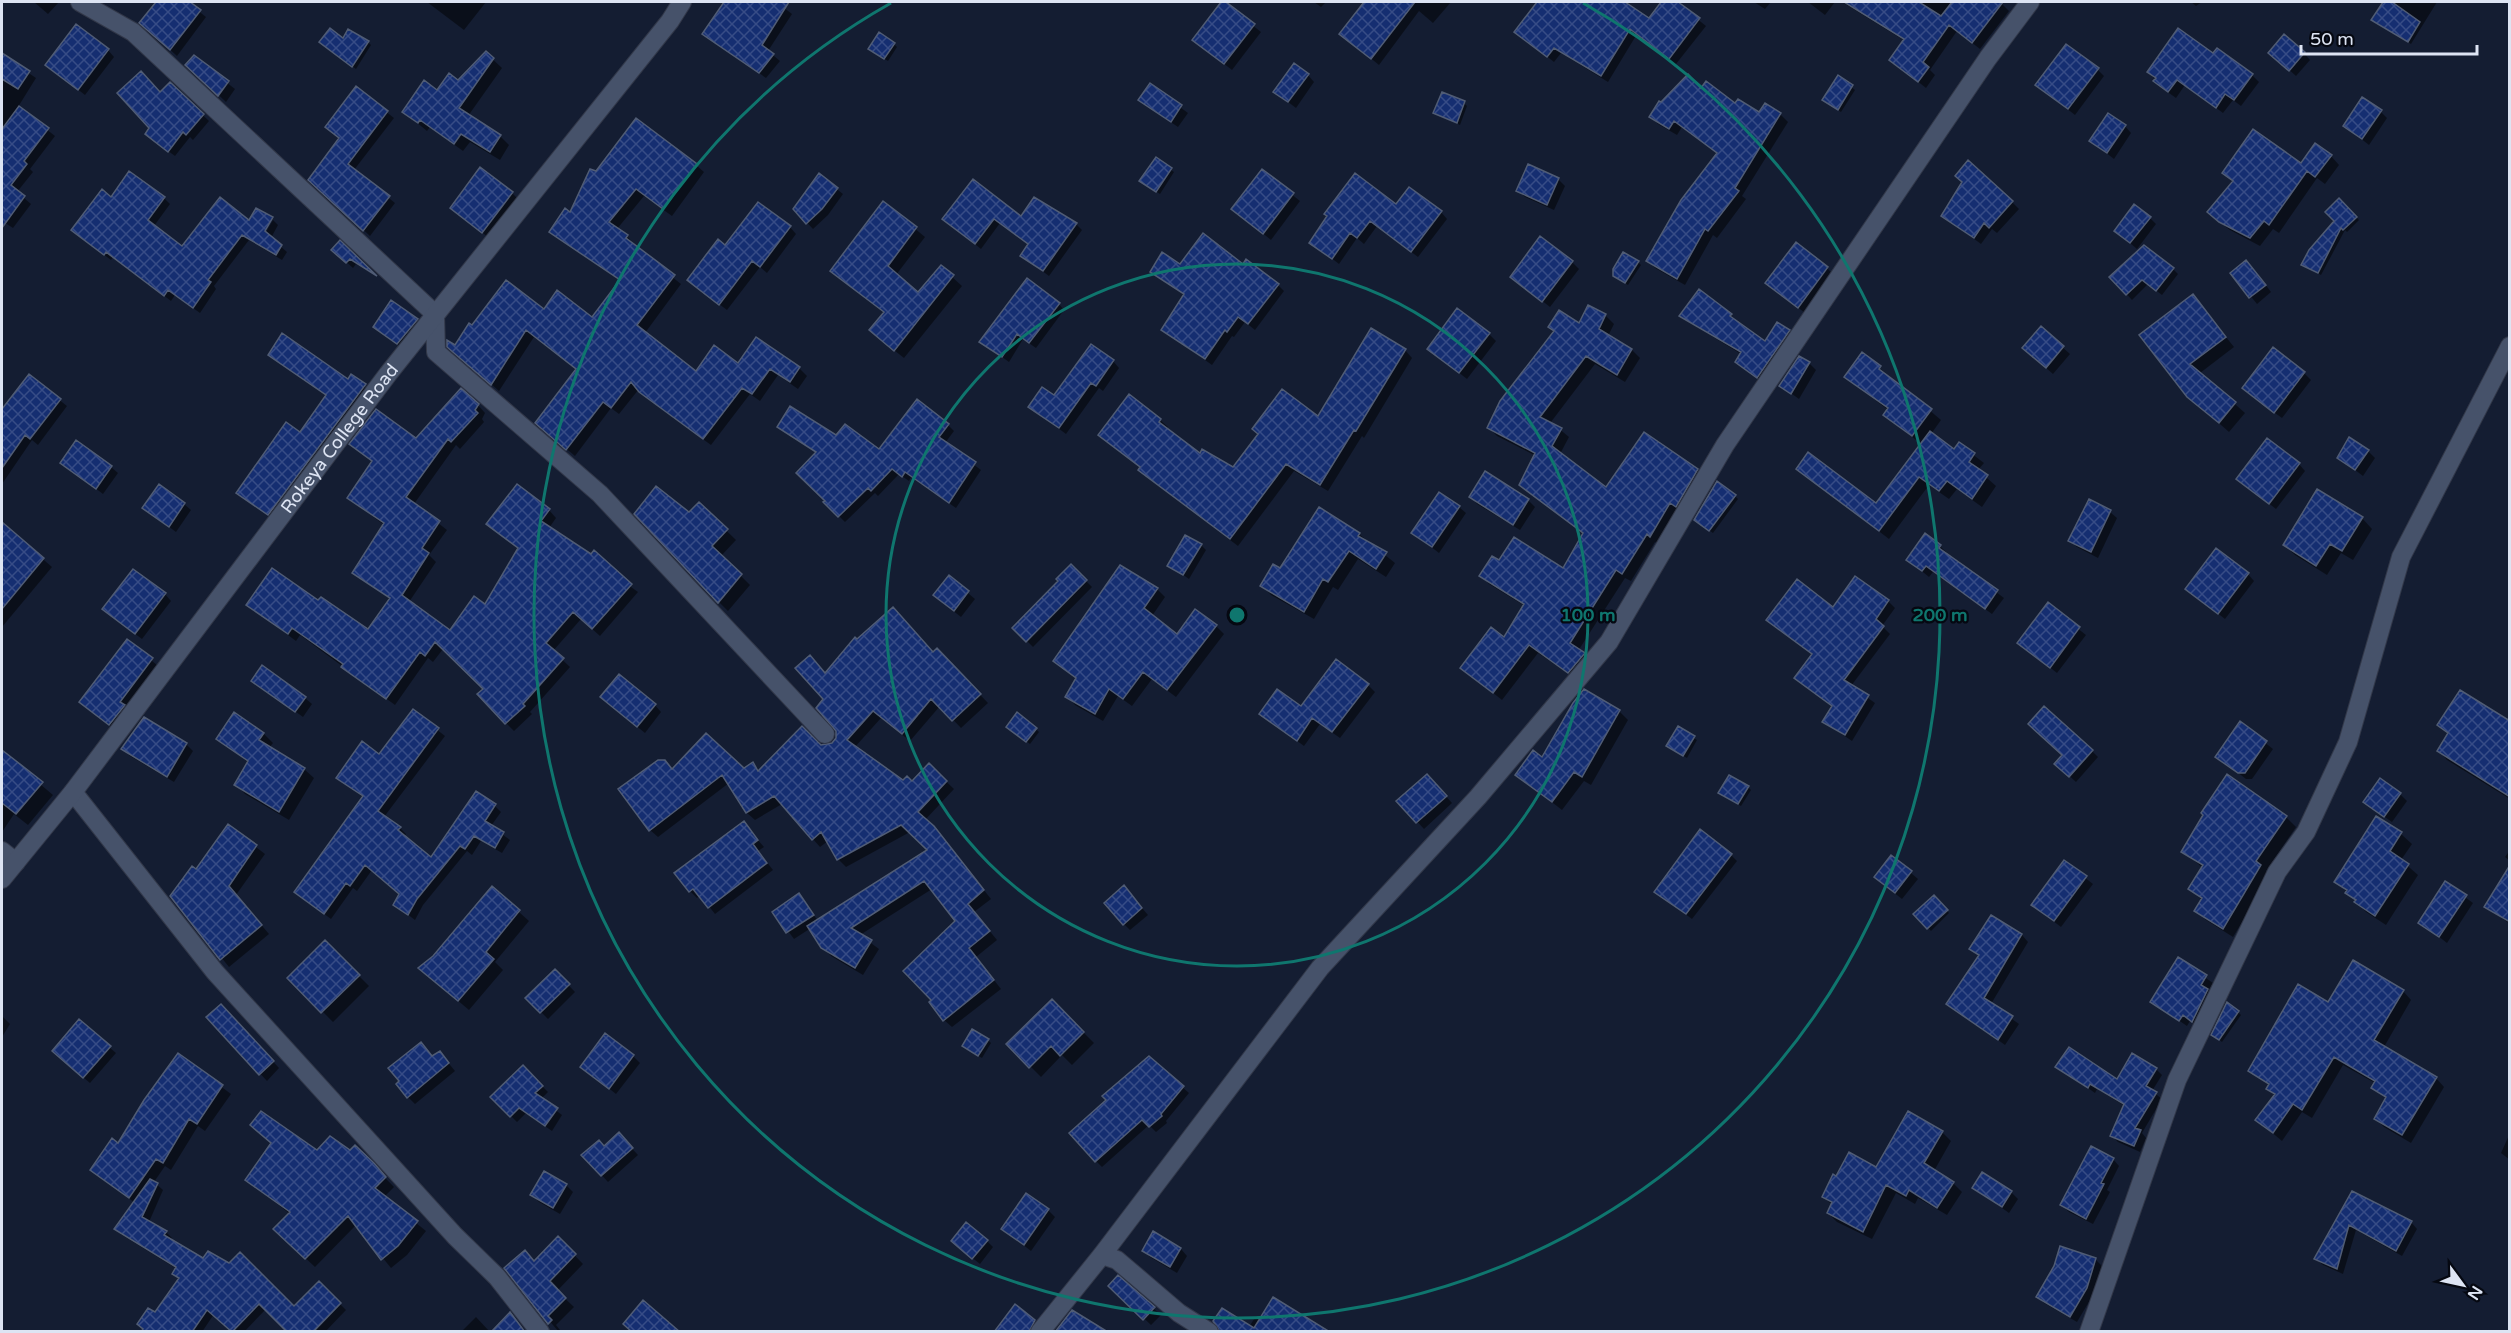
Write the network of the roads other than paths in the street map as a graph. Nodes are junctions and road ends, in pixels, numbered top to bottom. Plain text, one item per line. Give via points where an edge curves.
1 (80, 2) edge
2 (682, 2) edge
3 (2030, 2) edge
4 (435, 314) junction
5 (2510, 346) edge
6 (825, 734) dead end
7 (73, 792) junction
8 (2, 851) edge
9 (16, 862) junction
10 (2, 879) edge
11 (1102, 1255) junction
12 (540, 1332) edge
13 (1040, 1332) edge
14 (1209, 1332) edge
15 (2089, 1332) edge

1 - 4 street via 133,32
2 - 4 street, Rokeya College Road
3 - 11 street via 1725,445 1609,642 1478,797 1320,968
4 - 6 street via 436,352 600,494
4 - 7 street, Rokeya College Road
5 - 15 street via 2401,557 2348,742 2306,832 2277,872 2177,1080
7 - 9 street, Rokeya College Road
7 - 12 street via 215,972 455,1236 497,1276
8 - 9 street
9 - 10 street, Rokeya College Road
11 - 13 street
11 - 14 street via 1117,1260 1179,1313

